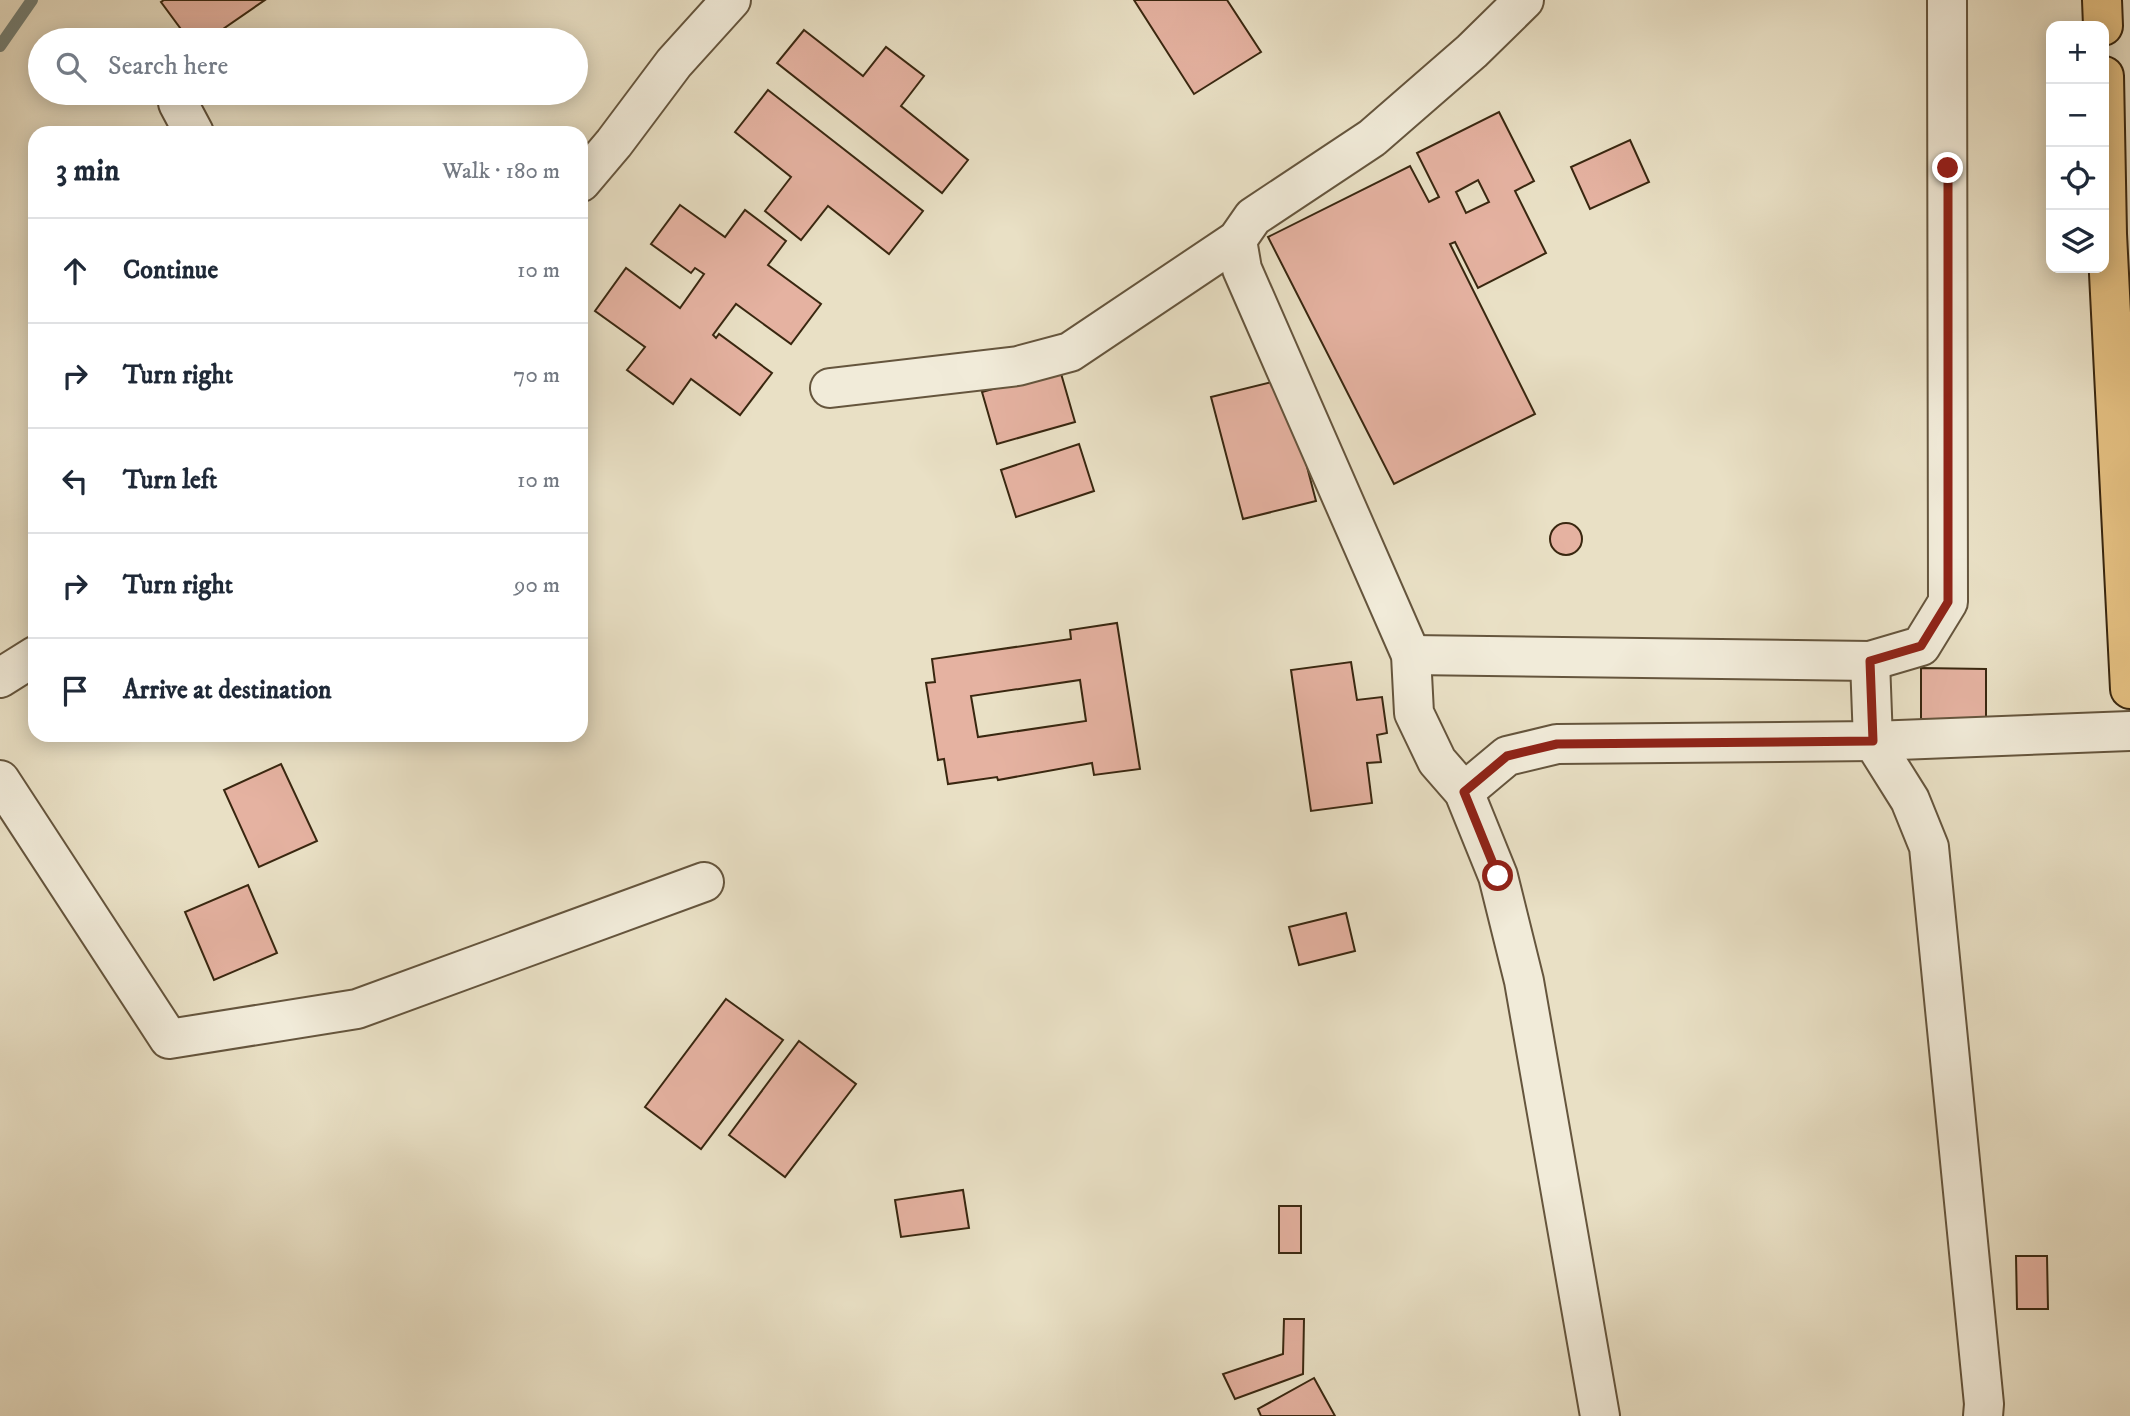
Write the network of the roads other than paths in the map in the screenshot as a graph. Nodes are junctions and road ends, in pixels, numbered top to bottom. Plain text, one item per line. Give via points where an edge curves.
1 (731, 0) edge
2 (1524, 0) edge
3 (1947, 0) edge
4 (2102, 0) edge
5 (2103, 21) edge
6 (2104, 84) edge
7 (588, 174) edge
8 (1237, 240) junction
9 (830, 388) dead end
10 (1411, 655) junction
11 (28, 660) edge
12 (1870, 661) junction
13 (0, 678) edge
14 (2130, 689) edge
15 (2130, 731) edge
16 (1873, 741) junction
17 (0, 780) edge
18 (1464, 792) junction
19 (704, 882) dead end
20 (1600, 1416) edge
21 (1983, 1416) edge

1 - 7 street via 674,63
2 - 8 street via 1372,138 1253,217
3 - 12 street via 1948,602 1921,646
4 - 5 highway
6 - 14 highway via 2107,234
8 - 9 street via 1070,352 1018,366
8 - 10 street via 1242,270
10 - 12 street
10 - 18 street via 1414,713 1437,761
11 - 13 street
12 - 16 street
15 - 16 street
16 - 18 street via 1557,744 1507,756
16 - 21 street via 1910,800 1929,847
17 - 19 street via 169,1039 357,1009
18 - 20 street via 1498,876 1524,981

